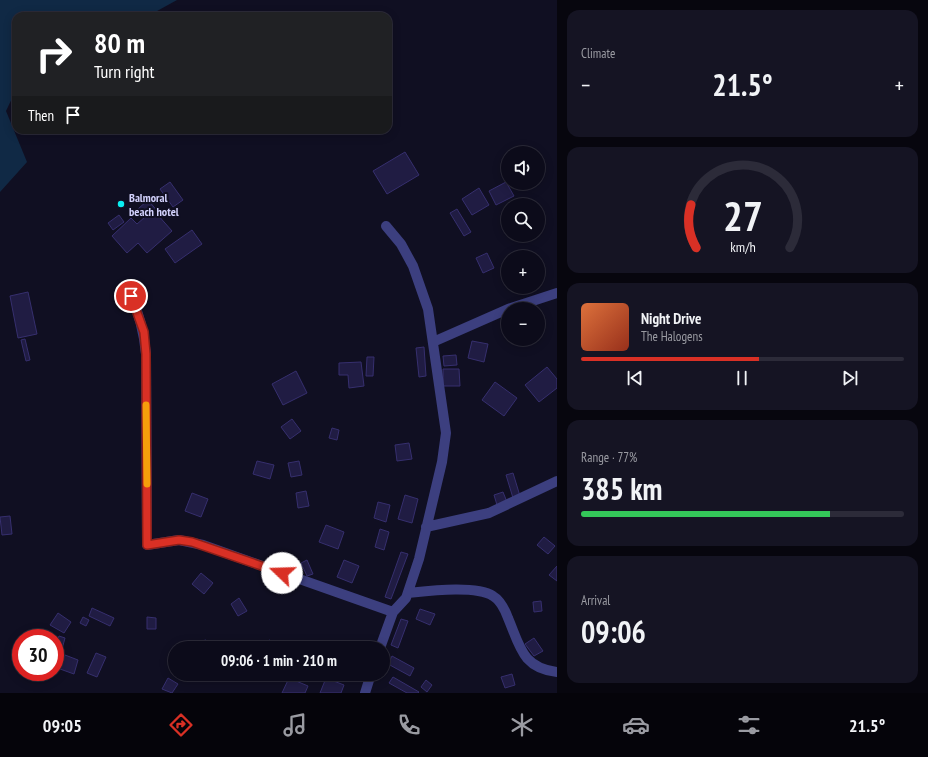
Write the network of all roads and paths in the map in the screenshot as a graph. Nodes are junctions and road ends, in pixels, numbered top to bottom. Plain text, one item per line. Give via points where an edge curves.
1 (386, 226) dead end
2 (557, 293) edge
3 (131, 296) dead end
4 (529, 302) edge
5 (501, 312) edge
6 (433, 342) junction
7 (557, 481) edge
8 (426, 527) junction
9 (408, 593) junction
10 (393, 612) junction
11 (383, 641) edge
12 (557, 672) edge
13 (369, 681) edge
14 (365, 693) edge

1 - 6 street via 401,244 413,266 428,309
2 - 4 street
3 - 10 street via 144,332 146,354 147,545 179,540 203,545
5 - 6 street
6 - 8 street via 446,432 442,462
7 - 8 street via 489,513
8 - 9 street
9 - 10 street via 403,603
9 - 12 street via 439,589 493,596 504,609 529,662 537,667
10 - 11 street
13 - 14 street

